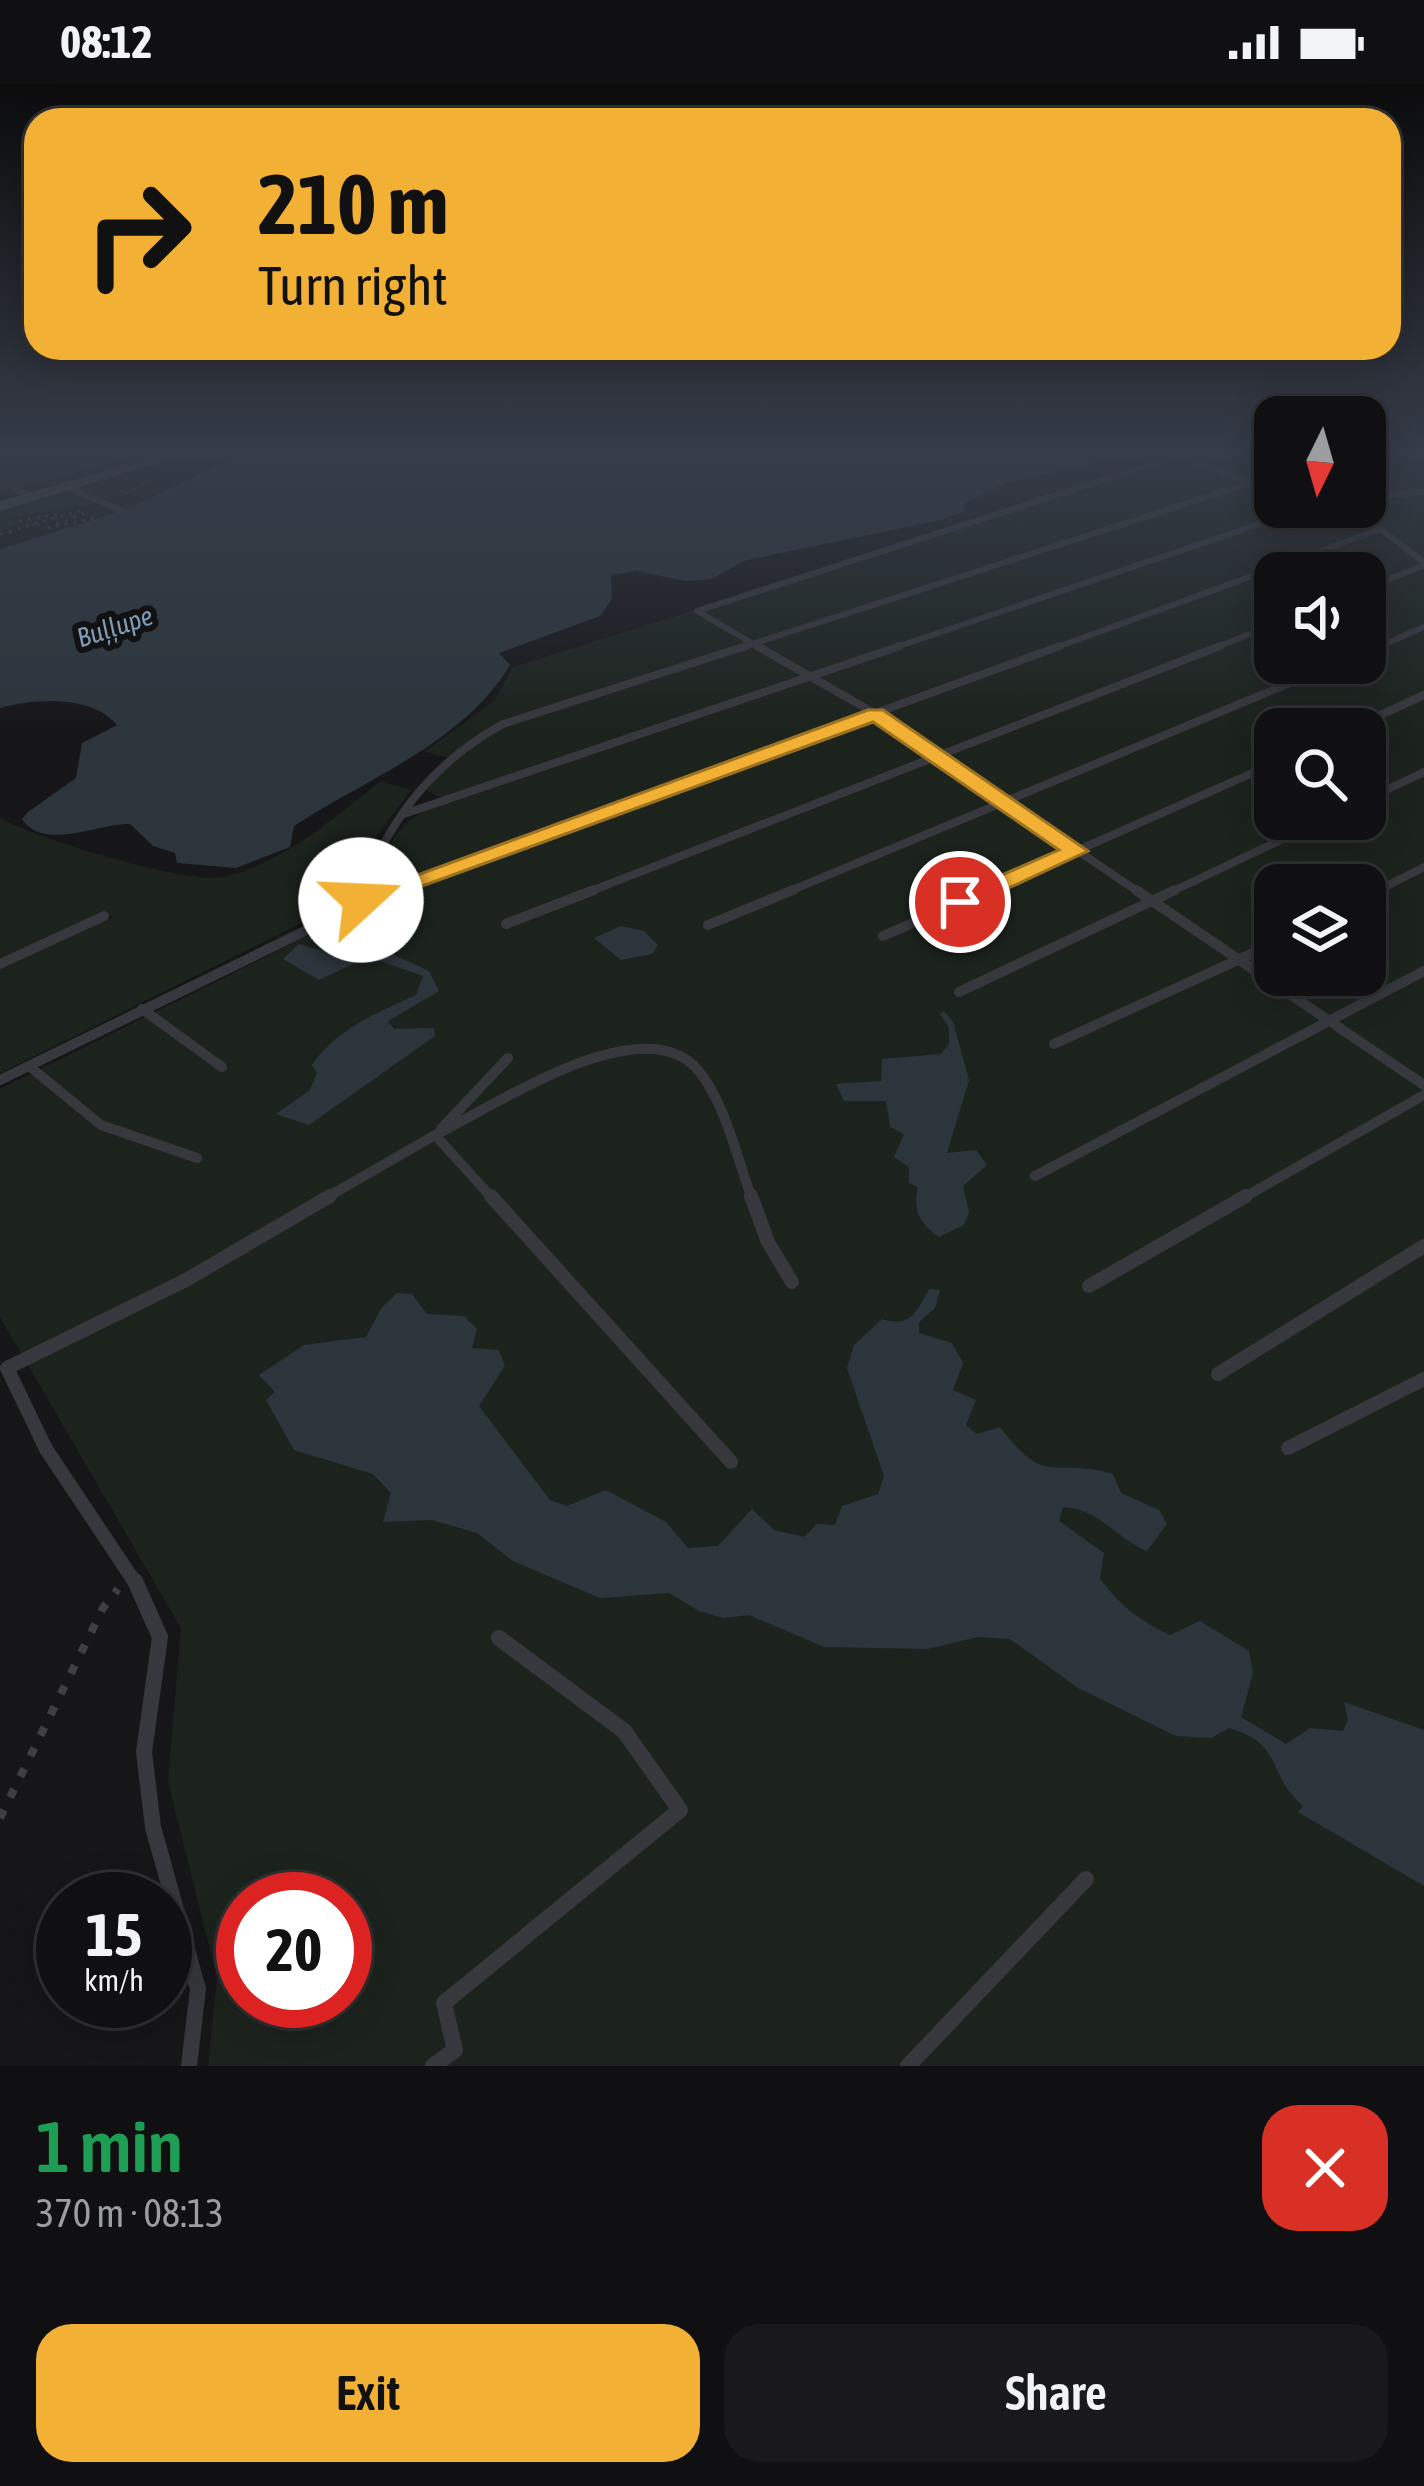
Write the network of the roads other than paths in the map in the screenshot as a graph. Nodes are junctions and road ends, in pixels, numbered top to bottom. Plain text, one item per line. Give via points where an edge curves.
1 (900, 545) edge
2 (1056, 545) edge
3 (1195, 545) edge
4 (1336, 545) edge
5 (1399, 545) edge
6 (1424, 564) edge
7 (1386, 580) edge
8 (1424, 627) edge
9 (1254, 632) edge
10 (753, 643) junction
11 (1386, 643) edge
12 (812, 675) junction
13 (1288, 684) edge
14 (1424, 695) edge
15 (1386, 712) edge
16 (875, 714) junction
17 (939, 757) junction
18 (1254, 772) edge
19 (1424, 772) edge
20 (1386, 790) edge
21 (1005, 802) junction
22 (404, 814) junction
23 (1281, 840) edge
24 (1076, 851) junction
25 (1424, 867) edge
26 (1386, 886) edge
27 (361, 900) junction
28 (1150, 902) junction
29 (104, 916) dead end
30 (506, 924) dead end
31 (708, 925) dead end
32 (883, 936) dead end
33 (1254, 954) edge
34 (1239, 961) junction
35 (0, 964) edge
36 (1424, 971) edge
37 (959, 992) dead end
38 (142, 1009) junction
39 (1329, 1022) junction
40 (1054, 1044) dead end
41 (508, 1058) dead end
42 (29, 1066) junction
43 (222, 1067) dead end
44 (0, 1080) edge
45 (1424, 1085) edge
46 (1424, 1095) edge
47 (435, 1136) junction
48 (197, 1157) dead end
49 (1035, 1176) dead end
50 (1424, 1246) edge
51 (792, 1282) dead end
52 (1089, 1286) dead end
53 (3, 1363) edge
54 (1218, 1374) dead end
55 (1424, 1379) edge
56 (1288, 1448) dead end
57 (731, 1462) dead end
58 (499, 1638) dead end
59 (1086, 1879) dead end
60 (189, 2066) edge
61 (433, 2066) edge
62 (908, 2066) edge

1 - 10 lane via 698,611
2 - 10 lane
3 - 12 lane
4 - 16 lane
5 - 6 lane
6 - 7 lane
8 - 11 lane
9 - 17 lane
10 - 12 lane
10 - 22 lane via 477,736 447,759
12 - 16 lane
12 - 22 lane
13 - 21 lane
14 - 15 lane
16 - 17 lane
16 - 27 lane
17 - 21 lane
17 - 30 lane
18 - 24 lane
19 - 20 lane
21 - 24 lane
21 - 31 lane
22 - 27 lane via 375,849
23 - 28 lane
24 - 28 lane
24 - 32 lane
25 - 26 lane
27 - 38 lane
28 - 34 lane
28 - 37 lane
29 - 35 lane
33 - 34 lane
34 - 39 lane
34 - 40 lane
36 - 39 lane
38 - 42 lane
38 - 43 lane
39 - 45 lane
39 - 49 lane
41 - 47 lane
42 - 44 lane
42 - 48 lane via 101,1125
46 - 52 lane
47 - 51 lane via 626,1047 672,1049 710,1087 768,1242
47 - 53 lane via 186,1280
47 - 57 lane
50 - 54 lane
53 - 60 lane via 46,1449 131,1573 160,1637 144,1752 153,1827 198,1989
55 - 56 lane
58 - 61 lane via 624,1731 680,1810 444,2003 455,2050
59 - 62 lane

